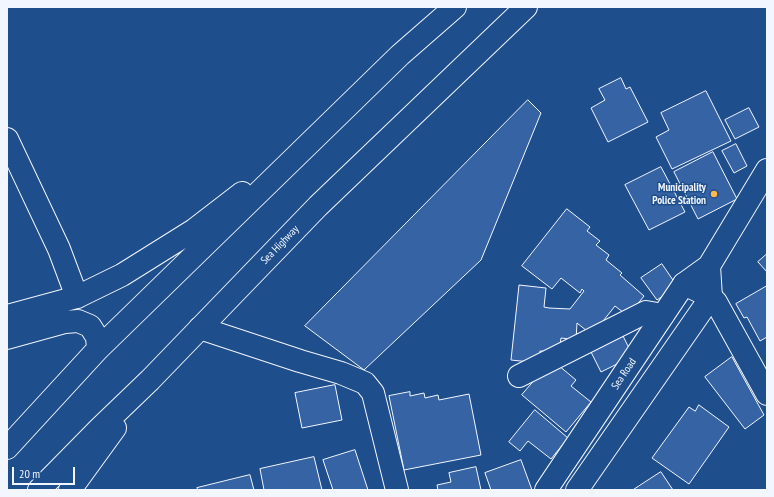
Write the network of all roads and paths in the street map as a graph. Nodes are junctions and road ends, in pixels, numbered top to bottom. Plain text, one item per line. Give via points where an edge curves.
1 (455, 7) edge
2 (526, 7) edge
3 (342, 113) junction
4 (7, 139) edge
5 (767, 170) edge
6 (709, 266) junction
7 (684, 284) junction
8 (77, 297) junction
9 (711, 297) junction
10 (663, 315) junction
11 (7, 316) edge
12 (200, 328) junction
13 (7, 338) edge
14 (98, 349) junction
15 (519, 376) dead end
16 (150, 380) junction
17 (767, 394) edge
18 (7, 448) edge
19 (39, 490) edge
20 (70, 490) edge
21 (397, 490) edge
22 (546, 490) edge
23 (577, 490) edge

1 - 3 main road via 400,55
2 - 12 main road, Sea Highway via 318,206
3 - 8 main road via 194,230 122,274
3 - 14 main road
4 - 8 main road via 59,249
5 - 6 main road, Sea Road
6 - 7 main road, Sea Road
6 - 9 main road
7 - 9 main road
7 - 10 main road, Sea Road
8 - 11 main road
9 - 17 main road
9 - 23 main road
10 - 15 main road via 646,312
10 - 22 main road, Sea Road
12 - 16 main road, Sea Highway
12 - 21 main road via 341,373 365,384 373,393
13 - 14 main road via 65,322 78,321 90,326 97,337
14 - 18 main road
16 - 19 main road, Sea Highway
16 - 20 main road

